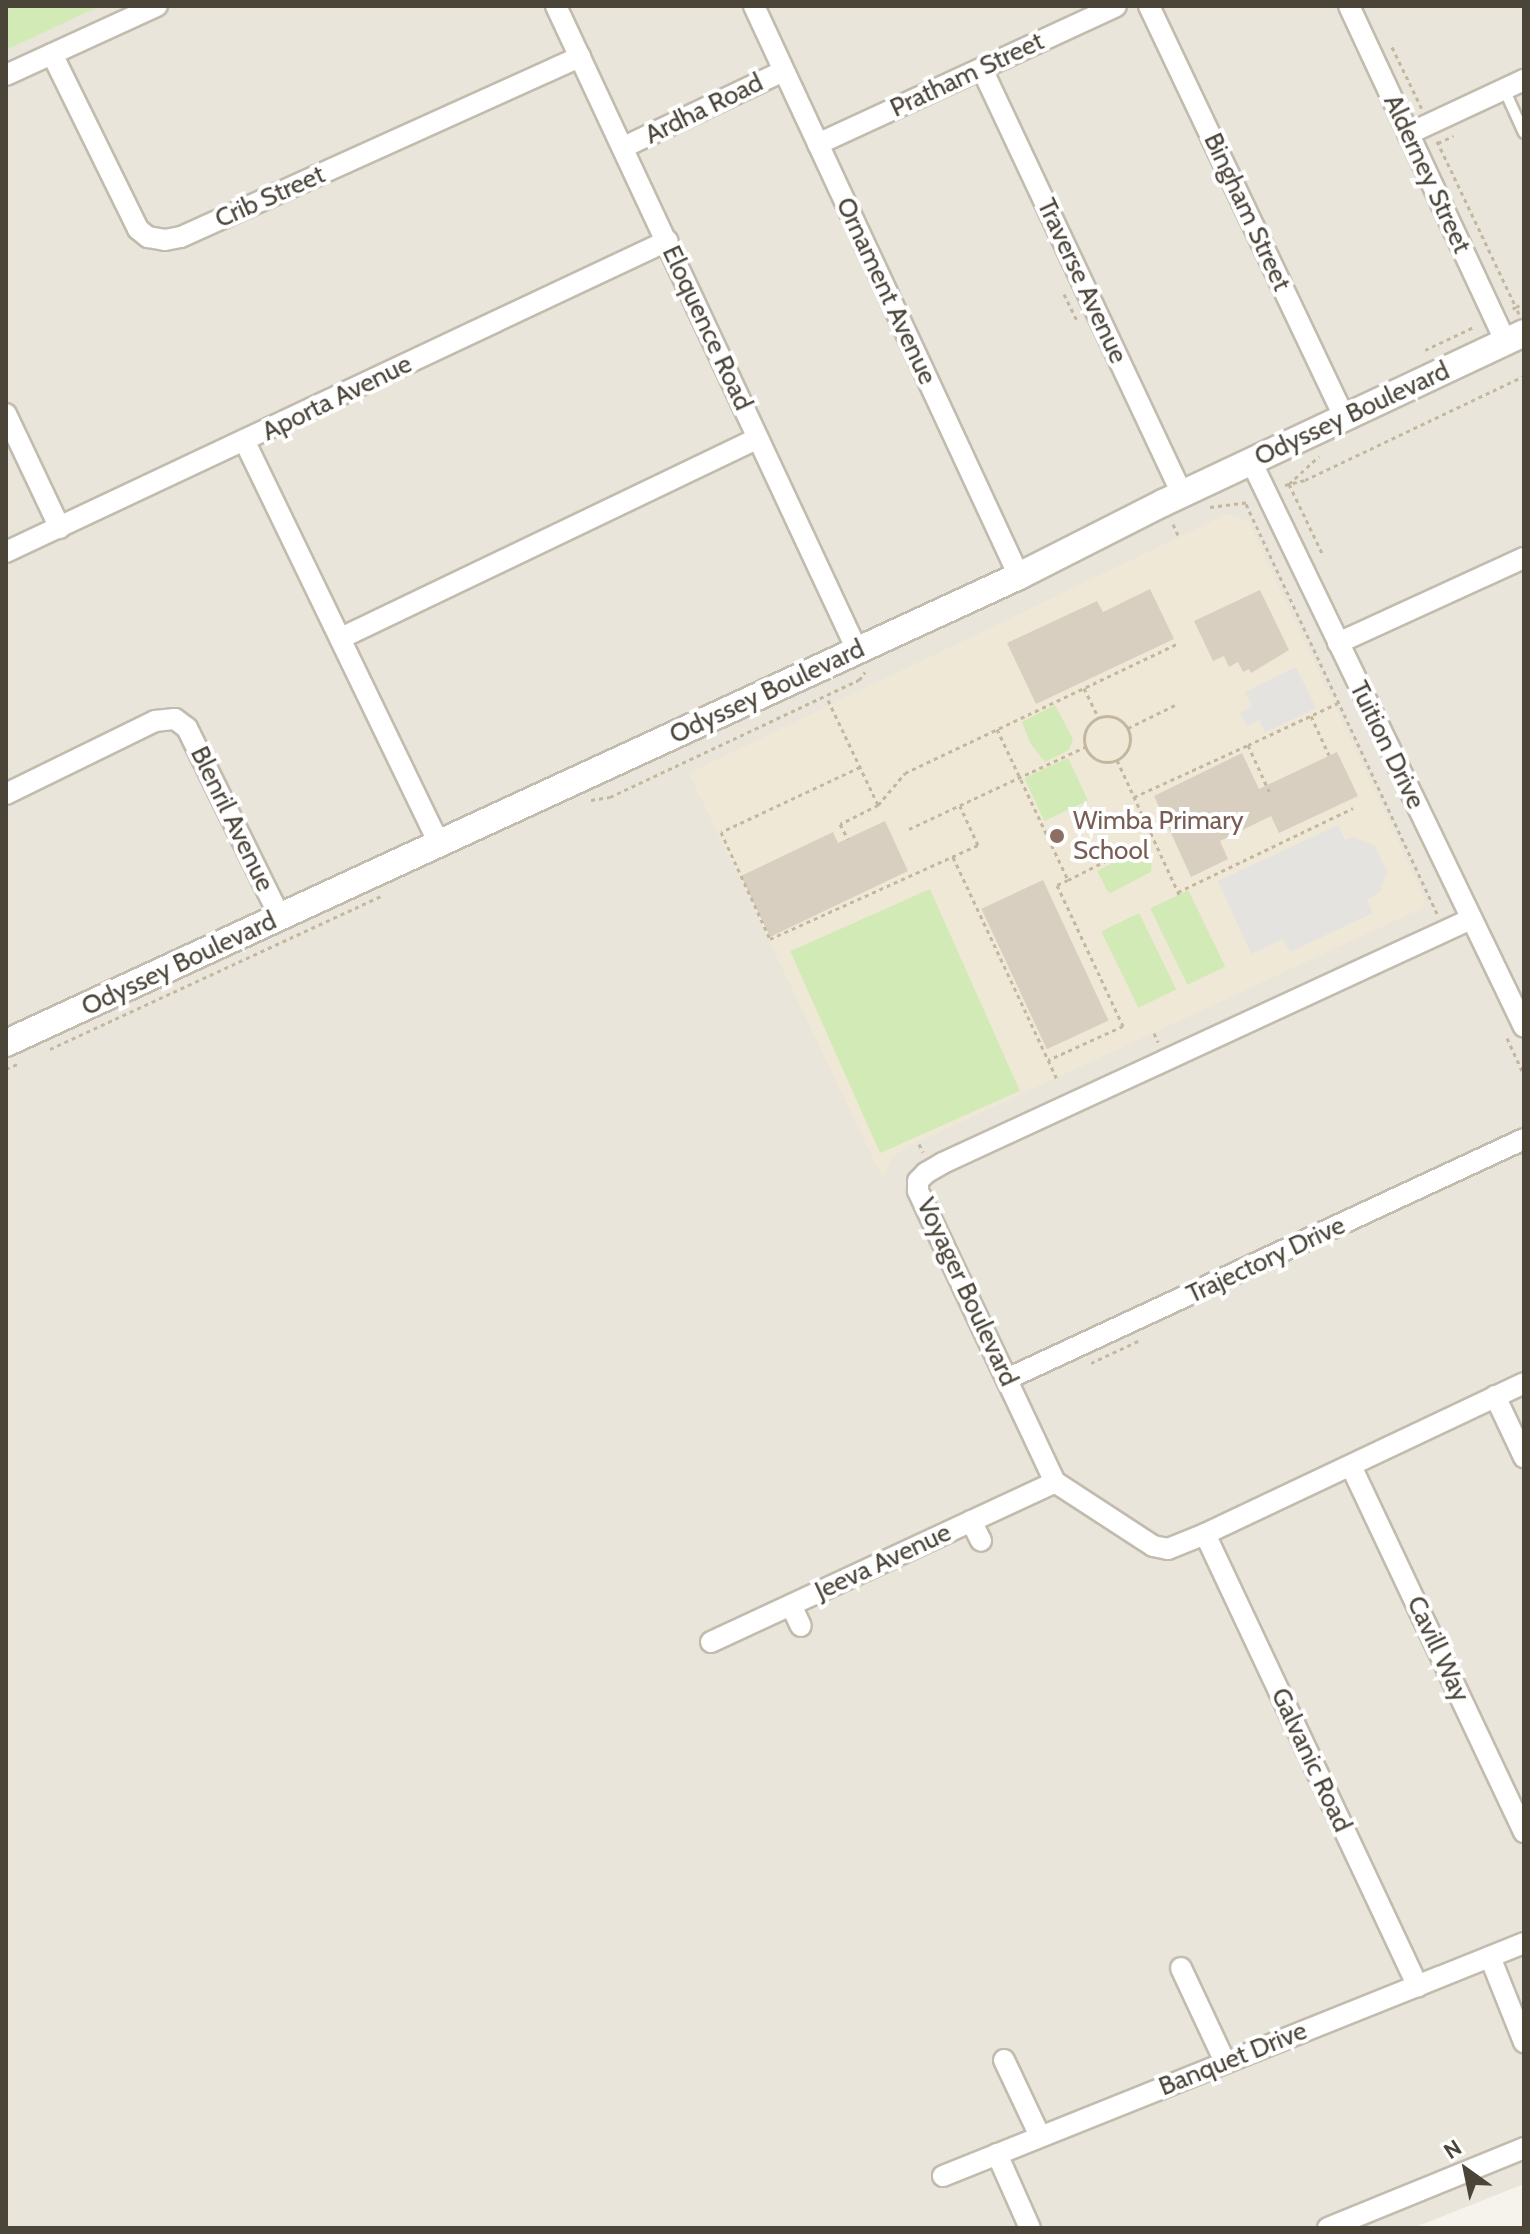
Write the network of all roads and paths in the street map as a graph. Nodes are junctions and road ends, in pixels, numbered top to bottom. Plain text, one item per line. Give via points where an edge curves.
1 (157, 6) edge
2 (556, 6) edge
3 (754, 6) edge
4 (1116, 6) edge
5 (1149, 6) edge
6 (1349, 6) edge
7 (1392, 47) dead end
8 (52, 54) junction
9 (580, 57) junction
10 (982, 69) junction
11 (783, 71) junction
12 (6, 75) edge
13 (1524, 80) edge
14 (1504, 89) junction
15 (1429, 124) junction
16 (1463, 131) dead end
17 (1524, 133) edge
18 (1408, 134) junction
19 (1438, 143) junction
20 (818, 144) junction
21 (624, 147) junction
22 (1419, 156) junction
23 (667, 241) junction
24 (1508, 331) edge
25 (1425, 350) dead end
26 (1524, 376) edge
27 (6, 414) edge
28 (1344, 417) junction
29 (758, 438) junction
30 (245, 442) junction
31 (1321, 454) dead end
32 (1251, 461) junction
33 (1289, 484) junction
34 (1182, 494) junction
35 (1246, 504) dead end
36 (60, 528) junction
37 (6, 552) edge
38 (1322, 553) dead end
39 (1524, 558) edge
40 (1019, 576) junction
41 (341, 638) junction
42 (1338, 643) junction
43 (1177, 644) dead end
44 (857, 650) junction
45 (1083, 688) junction
46 (828, 700) dead end
47 (1338, 703) junction
48 (1177, 704) dead end
49 (1311, 716) junction
50 (1098, 717) junction
51 (1128, 728) junction
52 (997, 729) junction
53 (1248, 745) junction
54 (1085, 747) junction
55 (1329, 755) dead end
56 (1117, 760) junction
57 (860, 767) junction
58 (1020, 778) junction
59 (1269, 791) dead end
60 (6, 793) edge
61 (1134, 797) junction
62 (878, 805) junction
63 (960, 806) junction
64 (1353, 808) dead end
65 (909, 829) dead end
66 (1153, 837) junction
67 (848, 839) dead end
68 (439, 844) junction
69 (953, 857) junction
70 (1068, 880) junction
71 (280, 917) junction
72 (1471, 919) junction
73 (1445, 931) junction
74 (189, 986) dead end
75 (1524, 1027) edge
76 (48, 1050) dead end
77 (13, 1053) edge
78 (1048, 1060) junction
79 (6, 1069) edge
80 (1057, 1079) dead end
81 (1524, 1139) edge
82 (1007, 1379) junction
83 (1524, 1383) edge
84 (1495, 1396) junction
85 (1524, 1457) edge
86 (1351, 1466) junction
87 (1055, 1482) junction
88 (971, 1521) junction
89 (1205, 1534) junction
90 (981, 1541) dead end
91 (791, 1605) junction
92 (801, 1626) dead end
93 (711, 1642) dead end
94 (1524, 1832) edge
95 (1524, 1943) edge
96 (1490, 1957) junction
97 (1181, 1968) dead end
98 (1418, 1986) junction
99 (1524, 2042) edge
100 (1004, 2060) dead end
101 (1225, 2062) junction
102 (1040, 2136) junction
103 (1524, 2148) edge
104 (997, 2154) junction
105 (943, 2176) dead end
106 (1030, 2228) edge
107 (1328, 2228) edge

1 - 8 street
2 - 9 street, Eloquence Road
3 - 11 street, Ornament Avenue
4 - 10 street, Pratham Street
5 - 28 street, Bingham Street
6 - 18 street, Alderney Street
7 - 15 path
8 - 9 street, Crib Street via 138,229 165,240
8 - 12 street
9 - 21 street, Eloquence Road
10 - 20 street, Pratham Street
10 - 34 street, Traverse Avenue
11 - 20 street, Ornament Avenue
11 - 21 street, Ardha Road
13 - 14 street
14 - 15 street
14 - 17 lane
15 - 18 street
15 - 19 path
16 - 19 path
18 - 22 street, Alderney Street
19 - 22 path
19 - 24 path via 1516,307
20 - 40 street, Ornament Avenue
21 - 23 street, Eloquence Road
22 - 24 street, Alderney Street
23 - 29 street, Eloquence Road
23 - 30 street, Aporta Avenue
24 - 25 path
24 - 28 street, Odyssey Boulevard
26 - 33 path
27 - 36 street
28 - 32 street, Odyssey Boulevard
29 - 41 street
29 - 44 street, Eloquence Road
30 - 36 street, Aporta Avenue
30 - 41 street
31 - 33 path
32 - 34 street, Odyssey Boulevard
32 - 42 street, Tuition Drive
33 - 38 path
34 - 40 street, Odyssey Boulevard
35 - 47 path
36 - 37 street, Aporta Avenue
39 - 42 street
40 - 44 street, Odyssey Boulevard
41 - 68 street
42 - 72 street, Tuition Drive
43 - 45 path
44 - 68 street, Odyssey Boulevard
45 - 50 path
45 - 52 path
46 - 57 path
47 - 49 path
47 - 73 path
48 - 51 path
49 - 53 path
49 - 55 path
50 - 51 path via 1115,717
50 - 54 path via 1086,729
51 - 56 path via 1130,742
52 - 58 path
52 - 62 path via 905,773
53 - 59 path
53 - 61 path
54 - 56 path via 1102,761
54 - 58 path
56 - 61 path
57 - 62 path
57 - 69 path via 721,832 770,939
58 - 63 path
58 - 70 path
60 - 71 street, Blenril Avenue via 155,721 175,719 187,728
61 - 66 path
62 - 67 path via 840,824
63 - 65 path
63 - 69 path via 978,845
64 - 66 path via 1179,893
66 - 70 path
68 - 71 street, Odyssey Boulevard
69 - 78 path
70 - 78 path via 1057,885 1123,1026
71 - 77 street, Odyssey Boulevard
72 - 73 street, Voyager Boulevard
72 - 75 street, Tuition Drive
73 - 82 street, Voyager Boulevard via 918,1181 918,1191
74 - 76 path
77 - 79 path
78 - 80 path
81 - 82 street, Trajectory Drive
82 - 87 street, Voyager Boulevard
83 - 84 street, Voyager Boulevard
84 - 85 street
84 - 86 street, Voyager Boulevard
86 - 89 street, Voyager Boulevard
86 - 94 street, Cavill Way
87 - 88 street, Jeeva Avenue
87 - 89 street, Voyager Boulevard via 1153,1546 1168,1549
88 - 90 street
88 - 91 street, Jeeva Avenue
89 - 98 street, Galvanic Road
91 - 92 street
91 - 93 street, Jeeva Avenue
95 - 96 street, Banquet Drive
96 - 98 street, Banquet Drive
96 - 99 street
97 - 101 street
98 - 101 street, Banquet Drive
100 - 102 street
101 - 102 street, Banquet Drive
102 - 104 street, Banquet Drive
103 - 107 street
104 - 105 street, Banquet Drive
104 - 106 street

